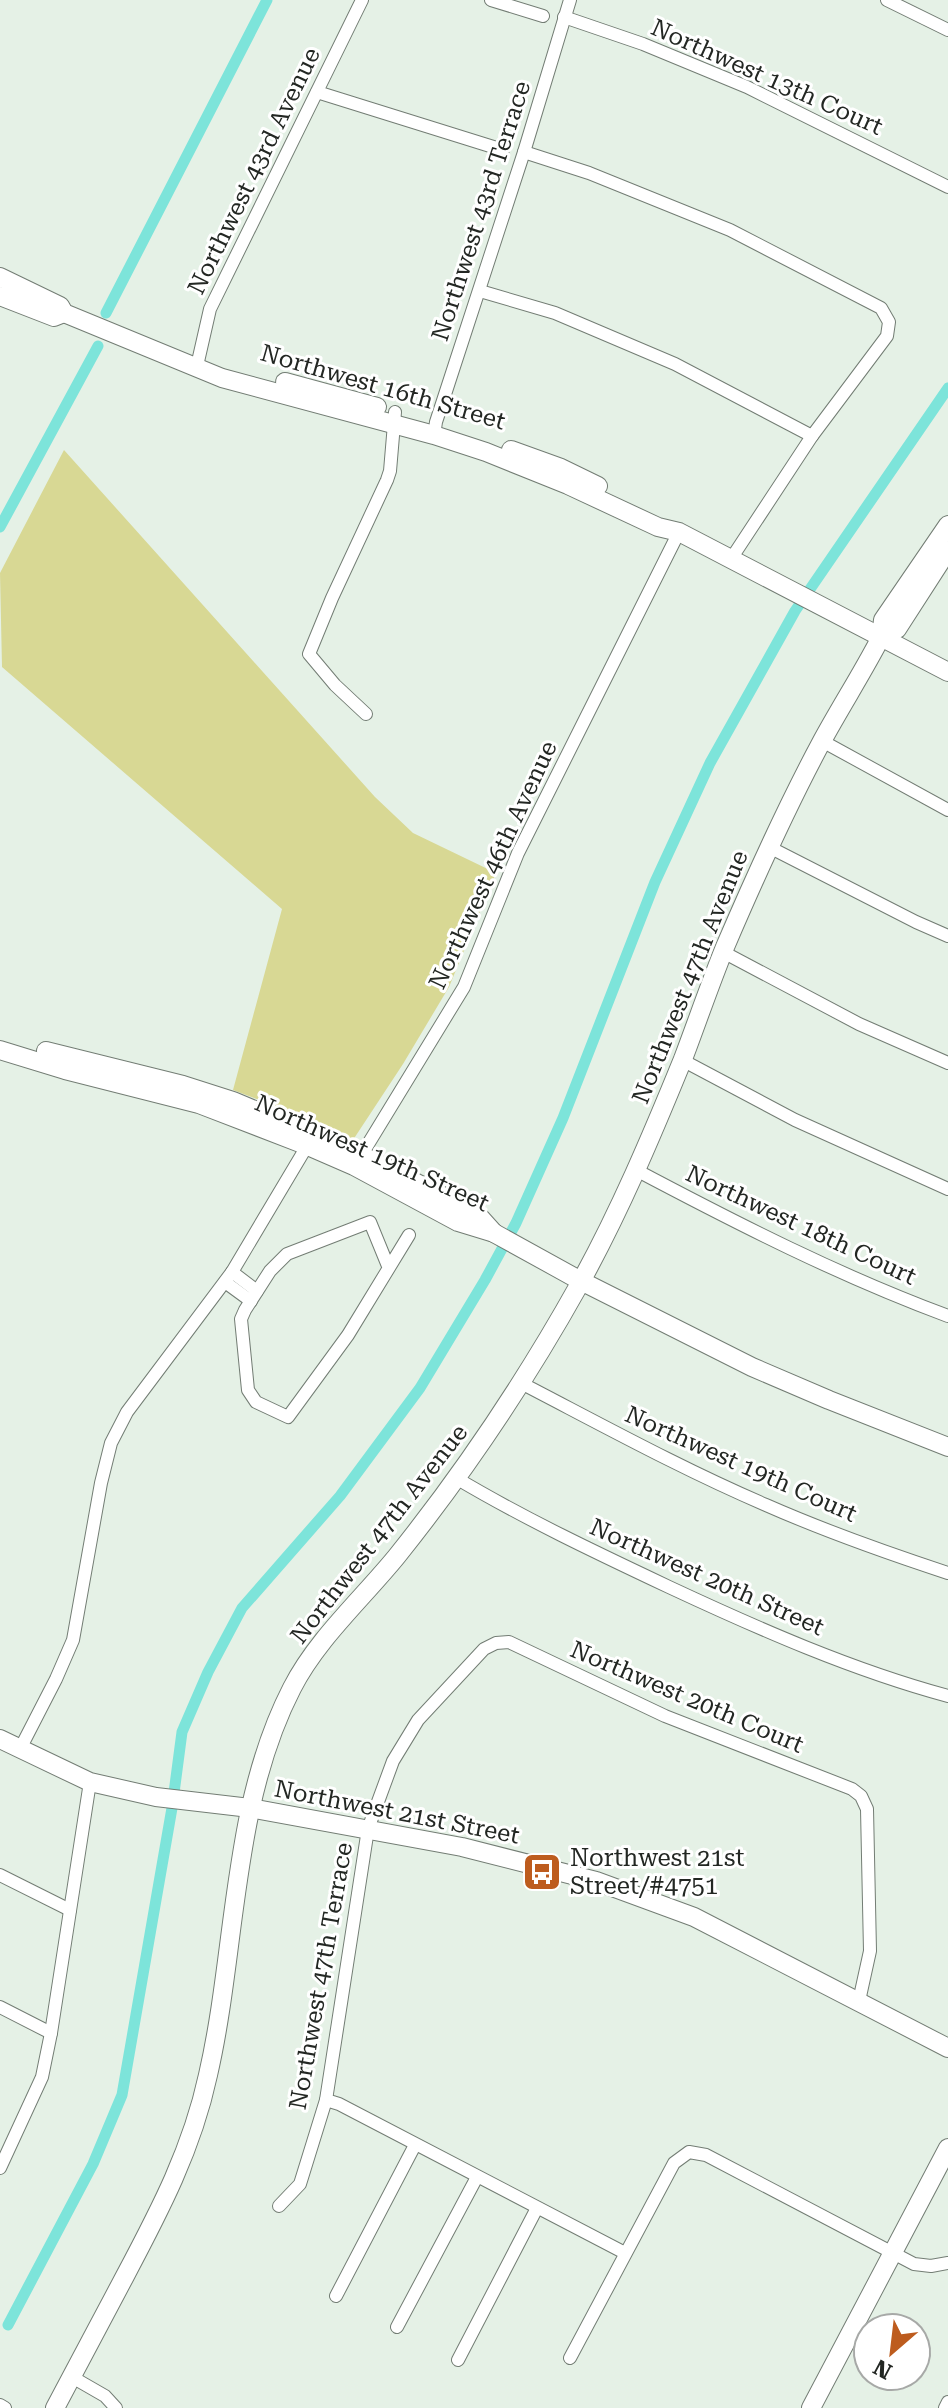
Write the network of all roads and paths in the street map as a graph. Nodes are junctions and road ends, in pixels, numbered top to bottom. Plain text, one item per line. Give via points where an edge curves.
1 (362, 0) edge
2 (491, 0) edge
3 (570, 0) edge
4 (887, 0) edge
5 (543, 16) dead end
6 (564, 17) junction
7 (948, 30) edge
8 (317, 92) junction
9 (503, 150) dead end
10 (524, 152) junction
11 (948, 187) edge
12 (0, 277) edge
13 (480, 291) junction
14 (0, 296) edge
15 (64, 313) junction
16 (197, 366) junction
17 (395, 418) junction
18 (435, 428) junction
19 (812, 436) junction
20 (948, 525) edge
21 (679, 532) junction
22 (942, 551) edge
23 (731, 559) junction
24 (881, 637) junction
25 (948, 672) edge
26 (366, 714) dead end
27 (822, 741) junction
28 (948, 810) edge
29 (769, 847) junction
30 (948, 936) edge
31 (723, 952) junction
32 (0, 1037) edge
33 (0, 1050) edge
34 (682, 1060) junction
35 (948, 1063) edge
36 (201, 1098) junction
37 (311, 1140) junction
38 (358, 1161) junction
39 (636, 1170) junction
40 (948, 1189) edge
41 (409, 1235) dead end
42 (388, 1266) junction
43 (228, 1277) junction
44 (581, 1281) junction
45 (254, 1296) junction
46 (948, 1316) edge
47 (521, 1383) junction
48 (948, 1447) edge
49 (456, 1478) junction
50 (948, 1573) edge
51 (496, 1643) joint
52 (948, 1696) edge
53 (0, 1739) edge
54 (20, 1749) junction
55 (90, 1782) junction
56 (250, 1808) junction
57 (368, 1829) junction
58 (0, 1875) edge
59 (70, 1910) junction
60 (859, 2001) junction
61 (0, 2007) edge
62 (51, 2033) junction
63 (948, 2048) edge
64 (326, 2100) junction
65 (5, 2145) edge
66 (415, 2145) junction
67 (948, 2148) edge
68 (0, 2168) edge
69 (477, 2177) junction
70 (279, 2206) dead end
71 (537, 2208) junction
72 (893, 2252) junction
73 (625, 2253) junction
74 (948, 2263) edge
75 (336, 2296) dead end
76 (397, 2327) dead end
77 (570, 2358) dead end
78 (458, 2360) dead end
79 (72, 2377) junction
80 (948, 2402) edge
81 (55, 2408) edge
82 (116, 2408) edge
83 (811, 2408) edge
84 (945, 2408) edge

1 - 8 street, Northwest 43rd Avenue
2 - 5 street
3 - 6 street, Northwest 43rd Terrace
4 - 7 street
6 - 10 street, Northwest 43rd Terrace
6 - 11 street, Northwest 13th Court via 747,87
8 - 9 street
8 - 16 street, Northwest 43rd Avenue via 210,309
10 - 13 street, Northwest 43rd Terrace
10 - 19 street via 730,230 881,308 889,322 887,336
12 - 15 street, Northwest 16th Street via 60,306
13 - 18 street, Northwest 43rd Terrace
13 - 19 street via 555,313 675,364
14 - 15 street, Northwest 16th Street via 54,317
15 - 16 street, Northwest 16th Street
16 - 17 street, Northwest 16th Street via 222,378
17 - 18 street, Northwest 16th Street
17 - 26 street via 387,480 309,654
18 - 21 street, Northwest 16th Street
19 - 23 street
20 - 22 street, Northwest 47th Avenue
21 - 23 street, Northwest 16th Street
21 - 38 street, Northwest 46th Avenue via 518,853 464,987
22 - 24 street, Northwest 47th Avenue via 883,620
23 - 24 street, Northwest 16th Street
24 - 25 street, Northwest 16th Street
24 - 27 street, Northwest 47th Avenue
27 - 28 street
27 - 29 street, Northwest 47th Avenue
29 - 30 street
29 - 31 street, Northwest 47th Avenue
31 - 34 street, Northwest 47th Avenue
31 - 35 street via 859,1024
32 - 36 street, Northwest 19th Street
33 - 36 street, Northwest 19th Street via 65,1070
34 - 39 street, Northwest 47th Avenue
34 - 40 street via 795,1120
36 - 37 street, Northwest 19th Street via 233,1101
37 - 38 street, Northwest 19th Street
37 - 43 street
38 - 44 street, Northwest 19th Street via 458,1222 494,1233
39 - 44 street, Northwest 47th Avenue
39 - 46 street, Northwest 18th Court via 760,1235
41 - 42 street
42 - 45 street via 370,1222 287,1254
42 - 45 street via 348,1335 288,1417 256,1402 248,1390 241,1319
43 - 45 street
43 - 54 street via 127,1412 111,1443 73,1640
44 - 47 street, Northwest 47th Avenue
44 - 48 street, Northwest 19th Street via 752,1367
47 - 49 street, Northwest 47th Avenue
47 - 50 street, Northwest 19th Court via 768,1506
49 - 52 street, Northwest 20th Street via 578,1544 730,1616
49 - 56 street, Northwest 47th Avenue via 292,1687
51 - 57 street, Northwest 47th Terrace via 484,1649 418,1720 393,1761
51 - 60 street, Northwest 20th Court via 509,1642 665,1716 861,1796 867,1809 870,1951
53 - 54 street, Northwest 21st Street
54 - 55 street, Northwest 21st Street
55 - 56 street, Northwest 21st Street via 156,1797
55 - 59 street
56 - 57 street, Northwest 21st Street
56 - 79 street, Northwest 47th Avenue via 209,2072 193,2132 159,2212
57 - 60 street, Northwest 21st Street via 596,1881 694,1917
57 - 64 street, Northwest 47th Terrace
58 - 59 street
59 - 62 street
60 - 63 street, Northwest 21st Street
61 - 62 street
62 - 65 street via 42,2077
64 - 66 street
64 - 70 street, Northwest 47th Terrace via 300,2184
65 - 68 street
66 - 69 street
66 - 75 street
67 - 72 street
69 - 71 street
69 - 76 street
71 - 73 street
71 - 78 street
72 - 73 street via 706,2155 689,2152 674,2163
72 - 74 street via 914,2264
72 - 83 street
73 - 77 street
79 - 81 street, Northwest 47th Avenue
79 - 82 street
80 - 84 street

